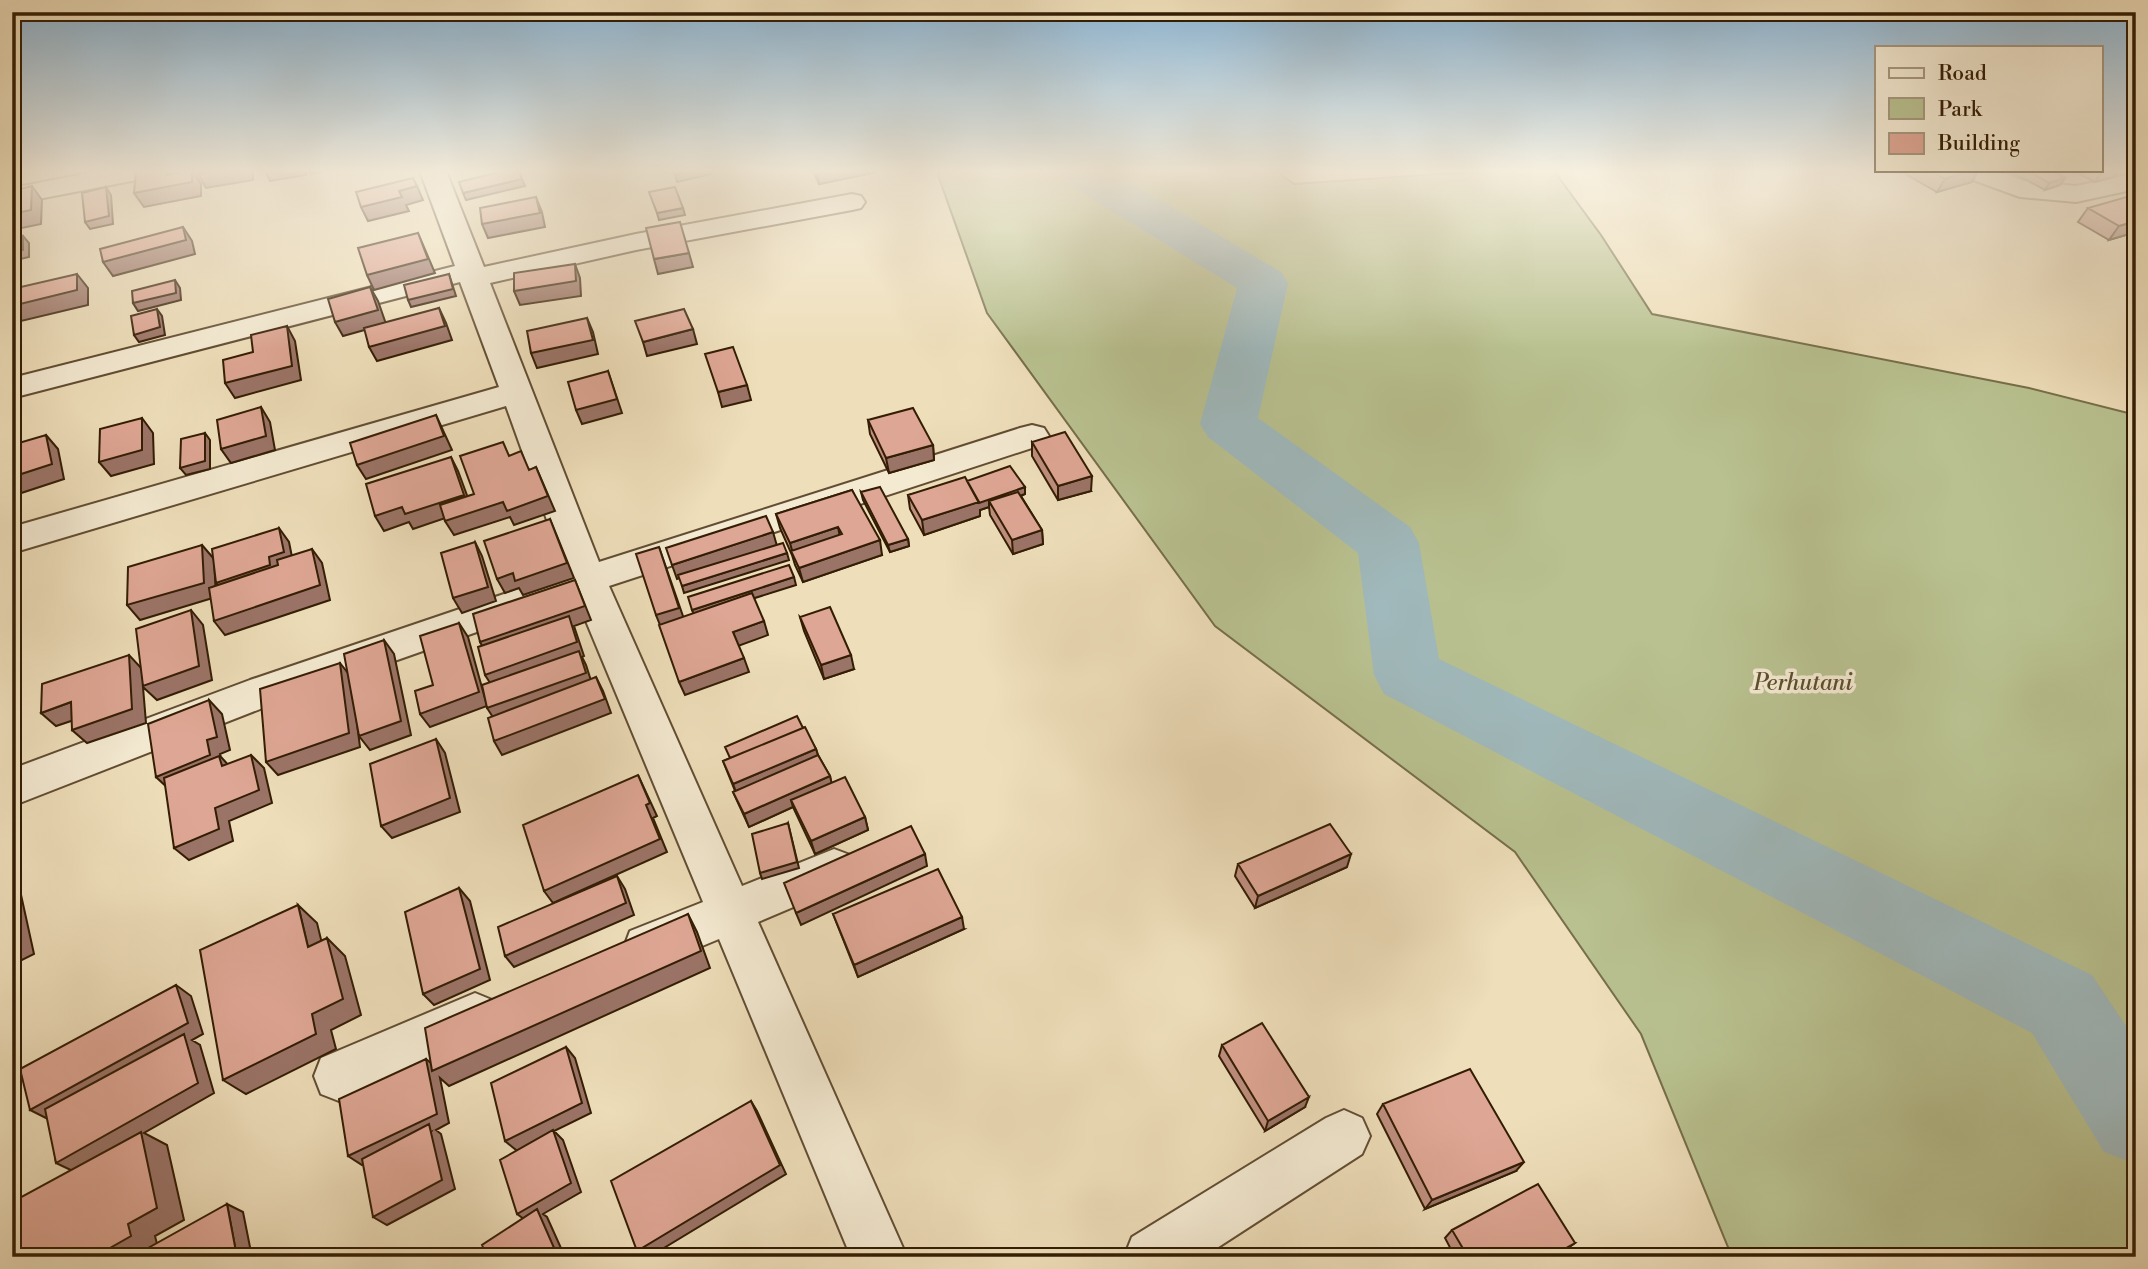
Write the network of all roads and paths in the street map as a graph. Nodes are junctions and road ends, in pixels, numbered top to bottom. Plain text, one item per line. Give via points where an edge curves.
1 (456, 230) edge
2 (700, 230) edge
3 (473, 274) junction
4 (12, 388) edge
5 (517, 392) junction
6 (1032, 436) dead end
7 (12, 540) edge
8 (587, 579) junction
9 (12, 788) edge
10 (846, 864) edge
11 (733, 913) junction
12 (604, 965) edge
13 (514, 1001) edge
14 (339, 1076) dead end
15 (1344, 1136) dead end
16 (879, 1257) edge
17 (1152, 1257) edge

1 - 3 street
2 - 3 street
3 - 4 street
3 - 5 street
5 - 7 street
5 - 8 street
6 - 8 street
8 - 9 street via 149,734
8 - 11 street
10 - 11 street
11 - 12 street
11 - 16 street
13 - 14 street
15 - 17 street

